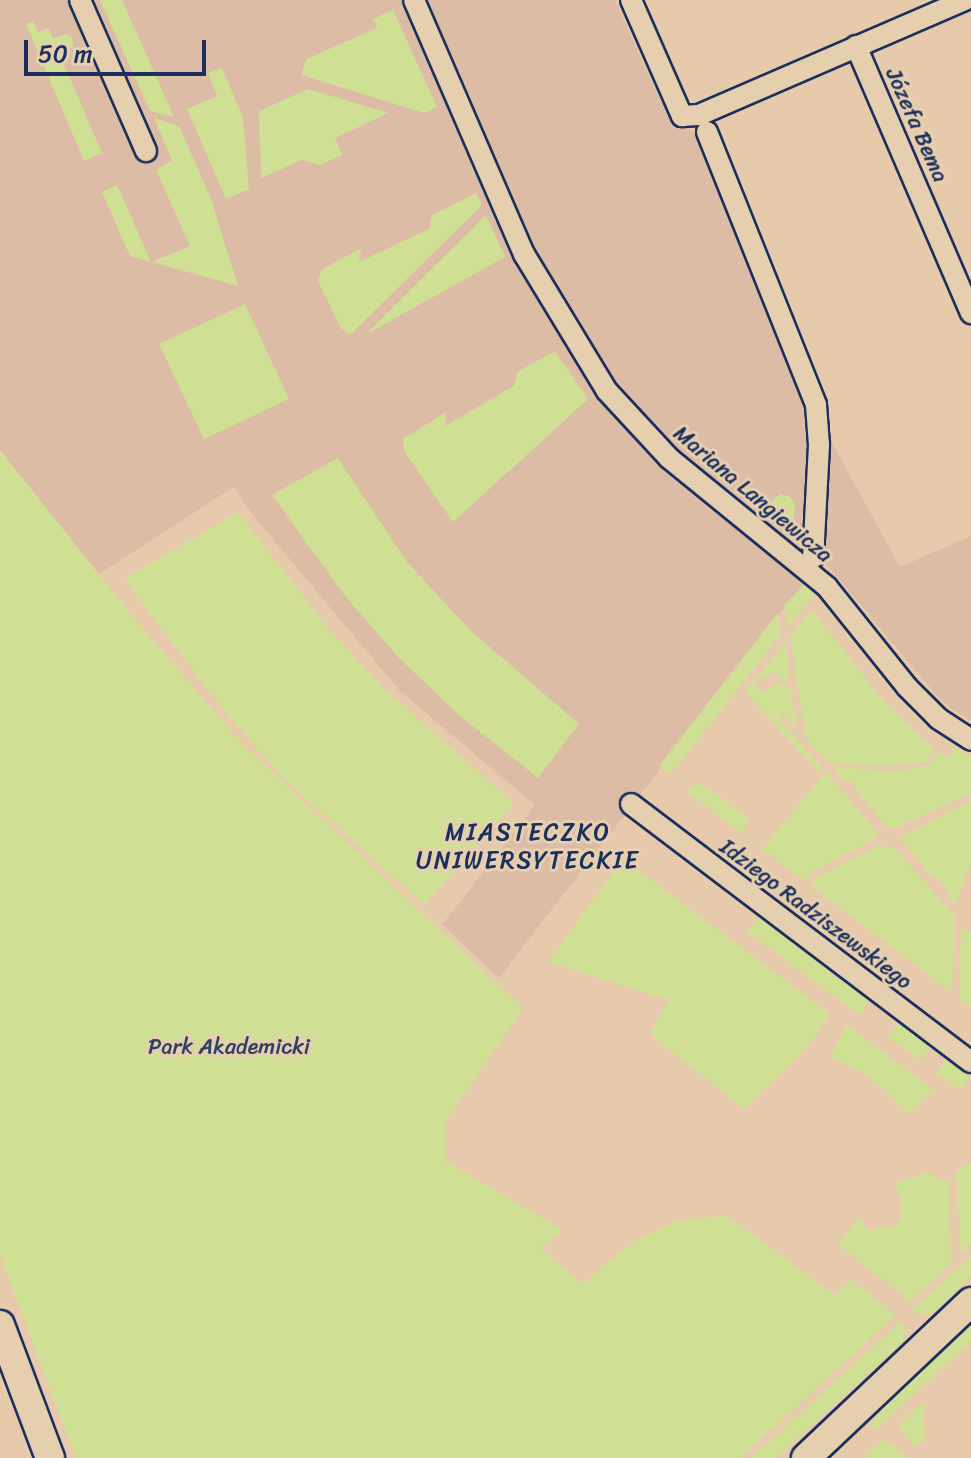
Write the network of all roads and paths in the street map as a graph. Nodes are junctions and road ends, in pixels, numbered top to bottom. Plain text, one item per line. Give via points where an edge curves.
1 (80, 0) edge
2 (414, 0) edge
3 (631, 0) edge
4 (965, 0) edge
5 (856, 46) junction
6 (707, 132) dead end
7 (146, 151) dead end
8 (971, 313) edge
9 (813, 558) dead end
10 (971, 740) edge
11 (631, 804) dead end
12 (971, 1062) edge
13 (971, 1302) edge
14 (0, 1325) edge
15 (50, 1458) edge
16 (806, 1458) edge

1 - 7 street
2 - 10 street, Mariana Langiewicza via 524,254 607,391 669,458 827,587 907,687 939,719
3 - 5 street via 682,116 699,115
4 - 5 street
5 - 8 street, Józefa Bema
6 - 9 street, Mariana Langiewicza via 816,405
11 - 12 street, Idziego Radziszewskiego
13 - 16 main road
14 - 15 main road

